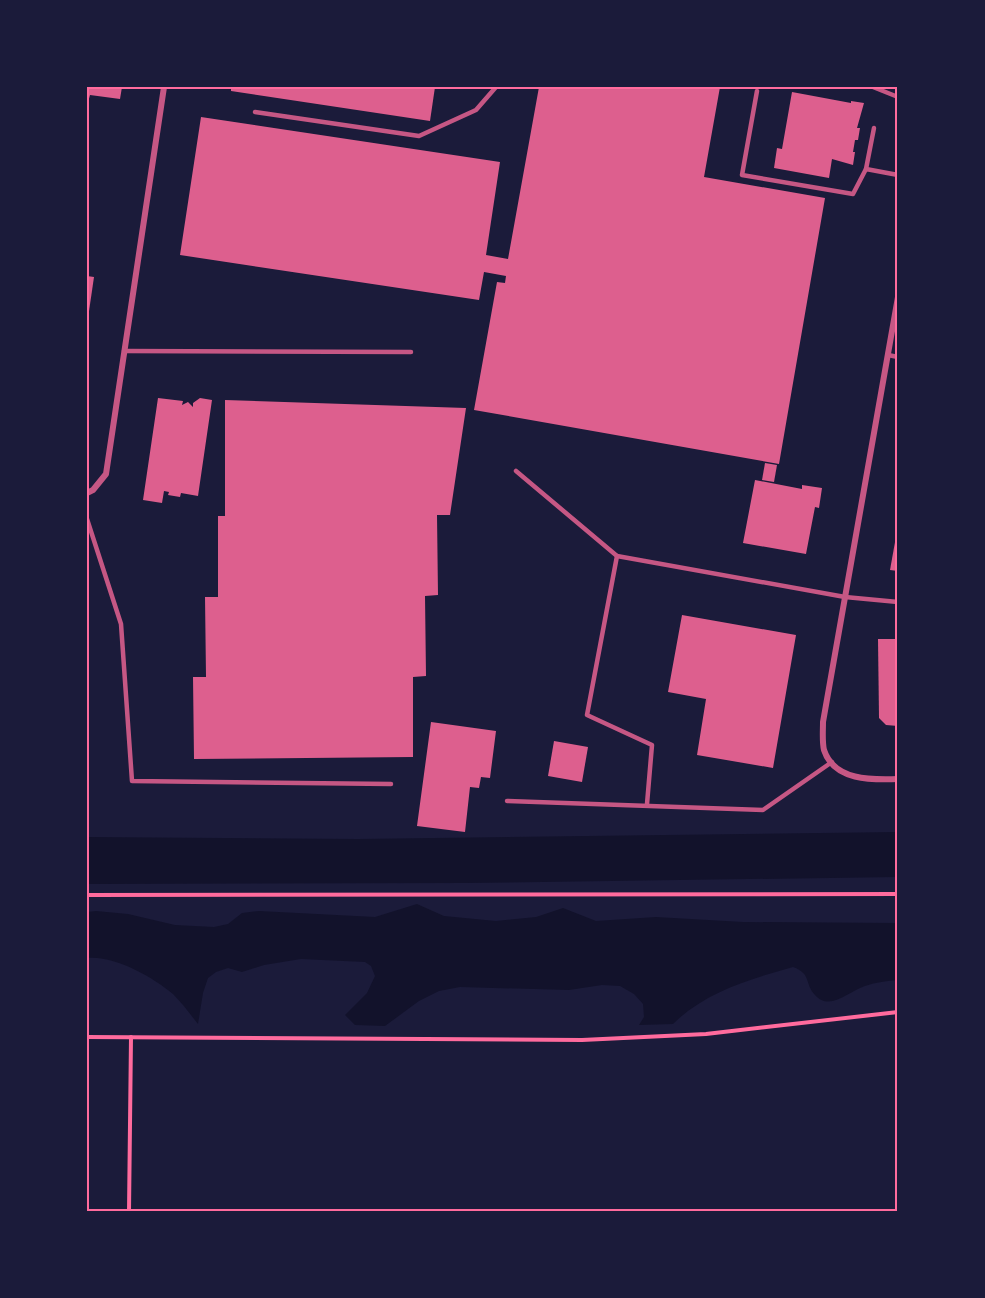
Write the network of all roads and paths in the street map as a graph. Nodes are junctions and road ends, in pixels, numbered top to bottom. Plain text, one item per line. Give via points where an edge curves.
1 (164, 87) edge
2 (496, 87) edge
3 (873, 87) edge
4 (757, 91) dead end
5 (898, 97) edge
6 (255, 112) dead end
7 (874, 128) dead end
8 (866, 169) junction
9 (898, 175) edge
10 (898, 297) edge
11 (124, 351) junction
12 (411, 352) dead end
13 (888, 355) junction
14 (898, 357) edge
15 (516, 471) dead end
16 (87, 493) edge
17 (87, 519) edge
18 (617, 556) junction
19 (845, 597) junction
20 (898, 602) edge
21 (832, 762) junction
22 (898, 779) edge
23 (391, 783) dead end
24 (507, 801) dead end
25 (646, 804) junction
26 (898, 894) edge
27 (87, 895) edge
28 (898, 1012) edge
29 (87, 1037) edge
30 (131, 1038) junction
31 (129, 1210) edge

1 - 11 street
2 - 6 lane via 476,110 419,136
3 - 5 lane
4 - 8 lane via 742,175 853,194
7 - 8 lane
8 - 9 lane
10 - 13 street
11 - 12 lane
11 - 16 street via 106,474
13 - 14 lane
13 - 19 street
15 - 18 lane
17 - 23 lane via 121,624 132,781
18 - 19 lane
18 - 25 lane via 587,715 652,745
19 - 20 lane
19 - 21 street via 823,722 824,751
21 - 22 street via 836,769 853,776
21 - 25 lane via 763,810
24 - 25 lane
26 - 27 path
28 - 30 path via 706,1034 582,1040
29 - 30 path
30 - 31 path

